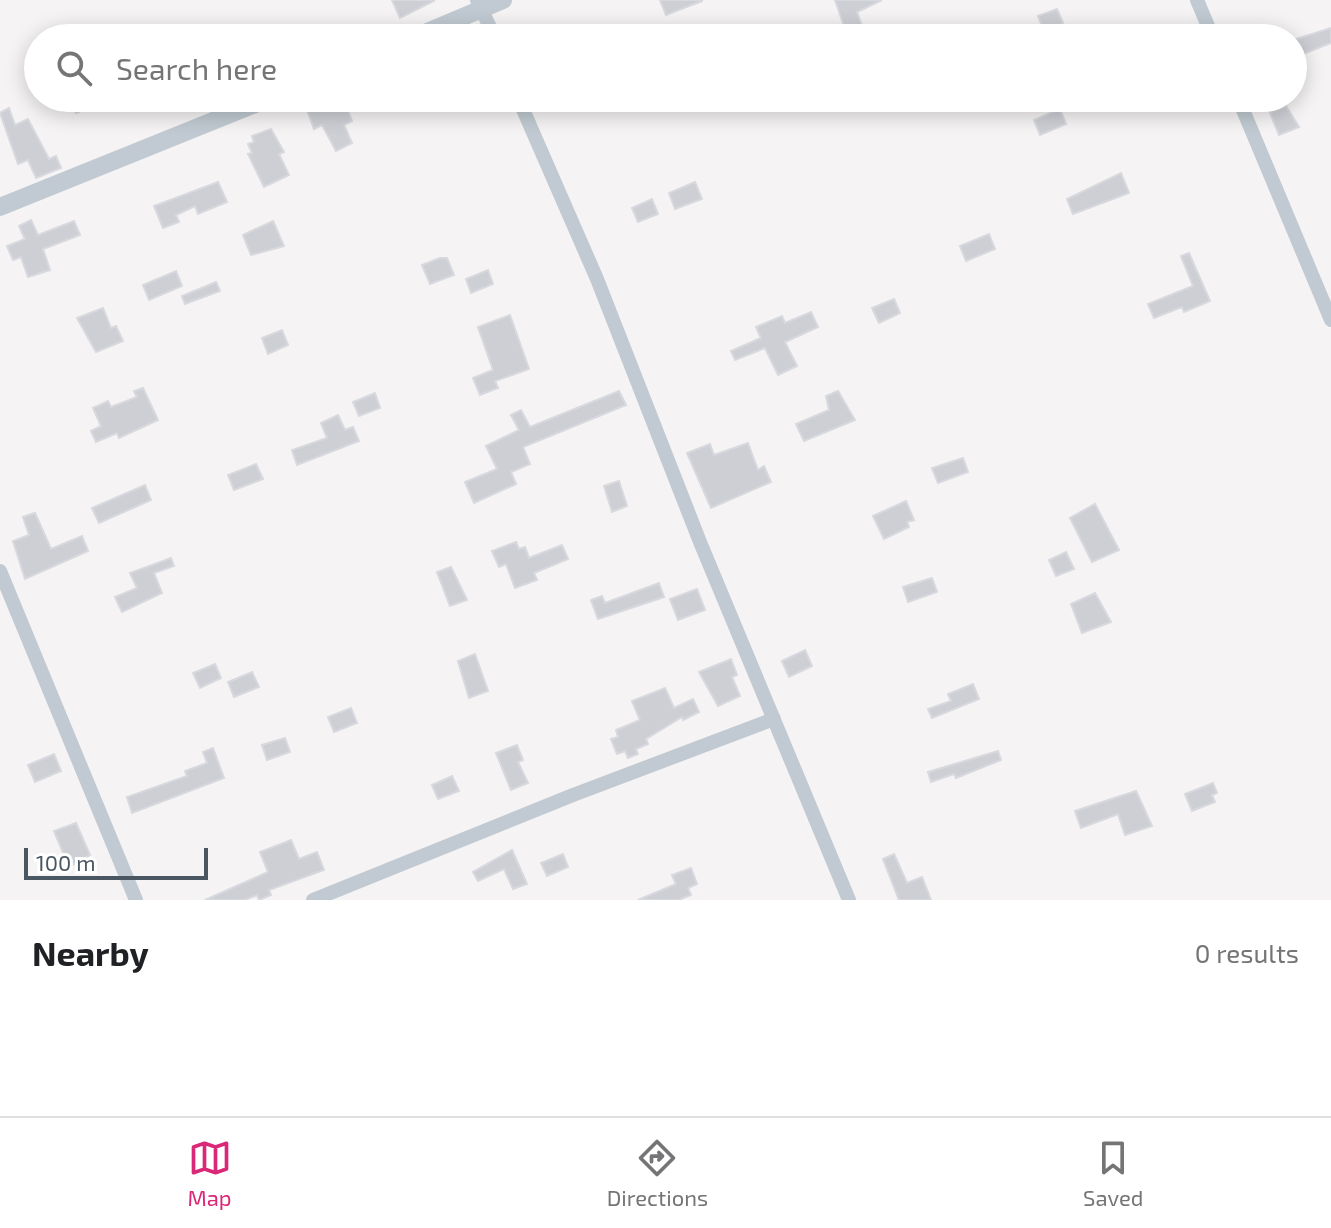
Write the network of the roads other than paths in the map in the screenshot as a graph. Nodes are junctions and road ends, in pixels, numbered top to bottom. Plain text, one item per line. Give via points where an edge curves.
1 (503, 0) edge
2 (1197, 0) edge
3 (479, 4) edge
4 (440, 24) edge
5 (488, 24) edge
6 (1207, 24) edge
7 (235, 112) edge
8 (524, 112) edge
9 (1244, 112) edge
10 (0, 207) edge
11 (1331, 320) edge
12 (0, 571) edge
13 (774, 719) junction
14 (136, 900) edge
15 (313, 900) edge
16 (849, 900) edge

1 - 3 street
2 - 6 street
3 - 4 street
3 - 5 street
7 - 10 street
8 - 13 street
9 - 11 street
12 - 14 street
13 - 15 street
13 - 16 street

